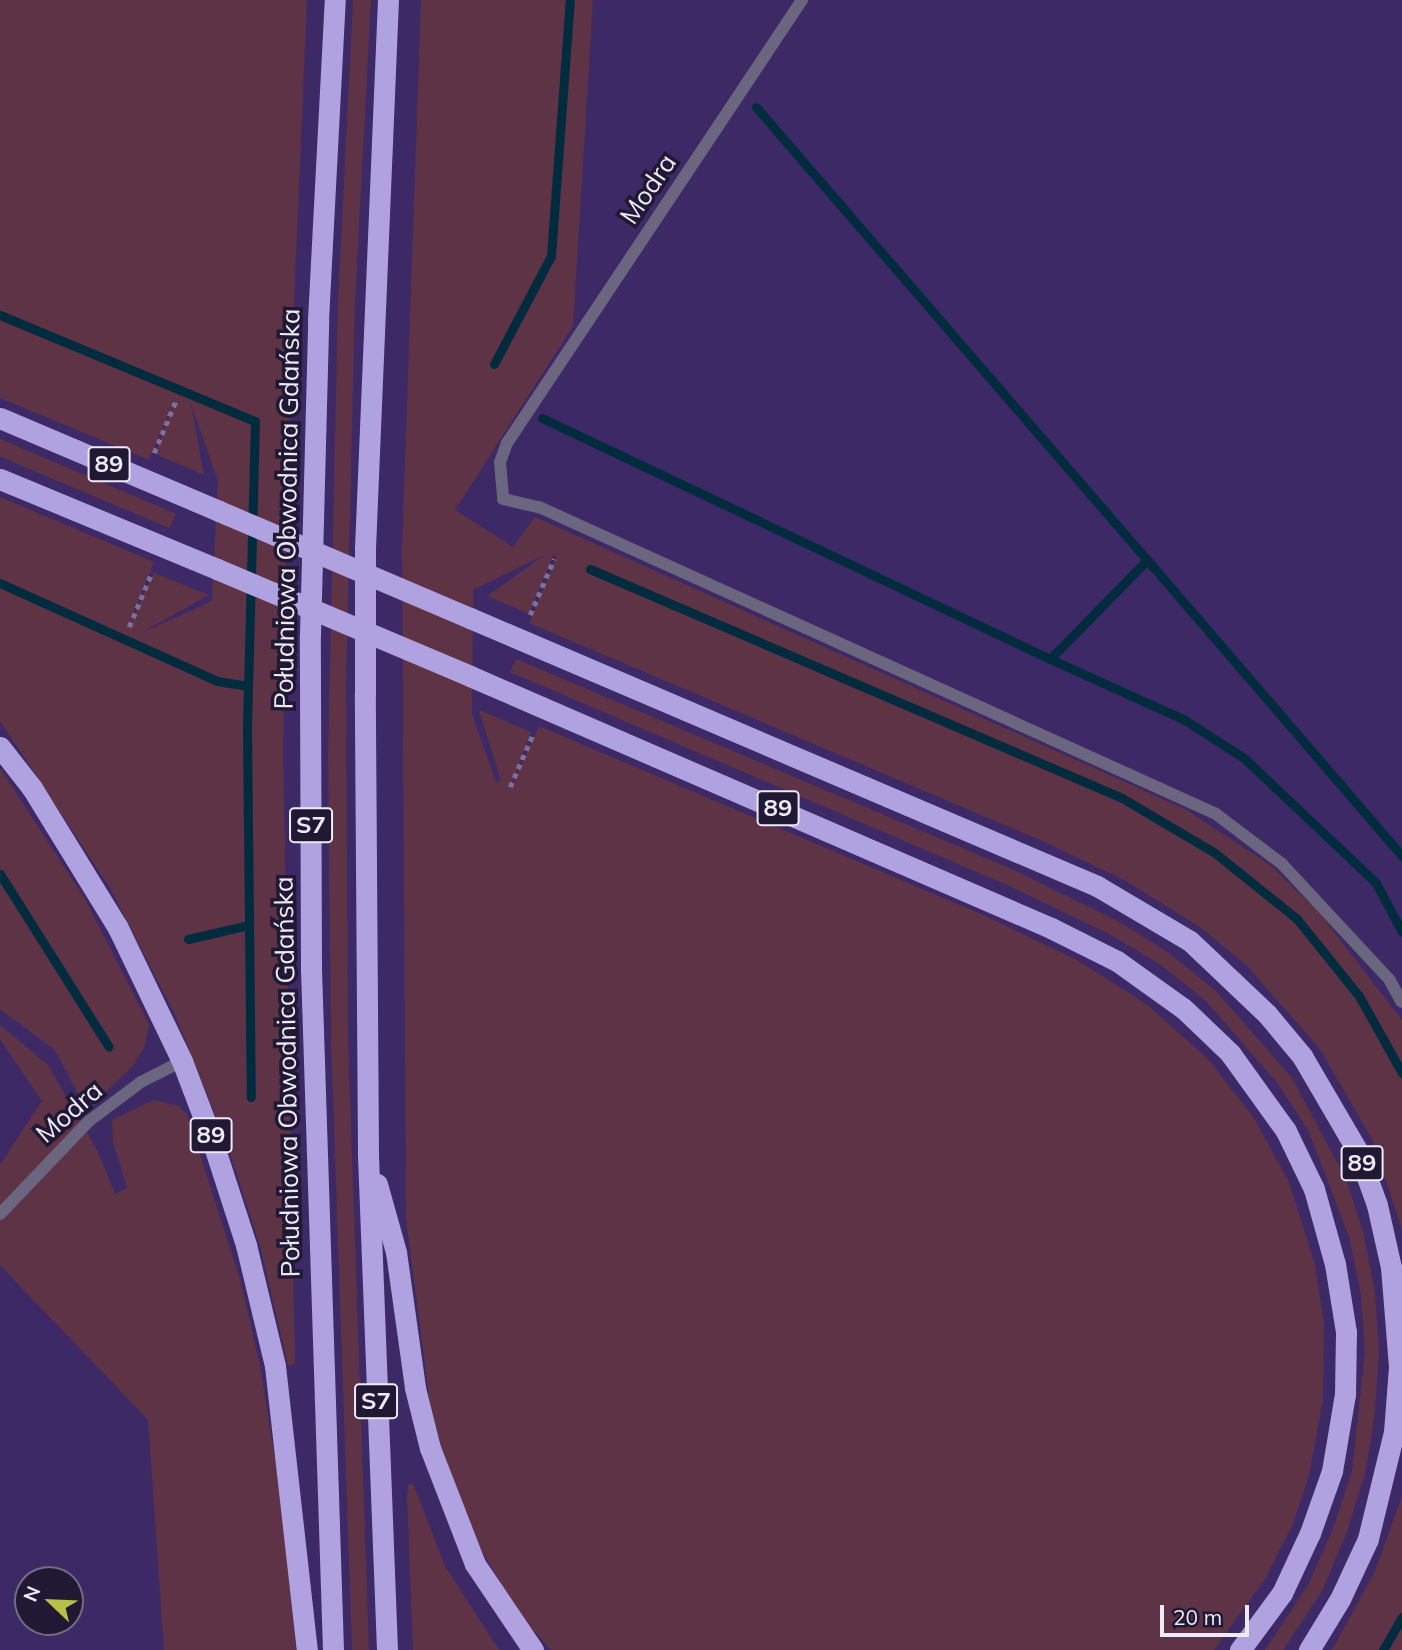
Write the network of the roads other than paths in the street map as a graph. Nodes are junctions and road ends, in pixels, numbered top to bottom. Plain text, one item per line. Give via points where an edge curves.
1 (335, 0) edge
2 (388, 0) edge
3 (802, 0) edge
4 (0, 418) edge
5 (0, 479) edge
6 (0, 747) edge
7 (1402, 1002) edge
8 (182, 1061) junction
9 (368, 1152) junction
10 (0, 1214) edge
11 (307, 1650) edge
12 (333, 1650) edge
13 (387, 1650) edge
14 (533, 1650) edge
15 (1240, 1650) edge
16 (1308, 1650) edge

1 - 12 highway, Południowa Obwodnica Gdańska / S7 via 318,320 310,635 311,969
2 - 9 highway, S7 via 365,548
3 - 7 lane, Modra via 532,404 500,462 503,499 539,507 1216,814 1300,882 1389,979
4 - 16 highway, 89, bridge via 1097,886 1190,941 1267,1014 1302,1056 1358,1152 1377,1205 1391,1267 1399,1367 1394,1432 1368,1538 1340,1599
5 - 15 highway, 89, bridge via 1051,928 1117,961 1184,1009 1230,1053 1286,1130 1314,1189 1335,1264 1346,1332 1345,1394 1332,1471 1282,1593
6 - 8 highway, 89 via 91,881
8 - 10 lane, Modra via 141,1082 89,1121
8 - 11 highway, 89 via 246,1245 275,1366
9 - 13 highway, S7
9 - 14 highway via 396,1252 415,1388 430,1448 475,1564

